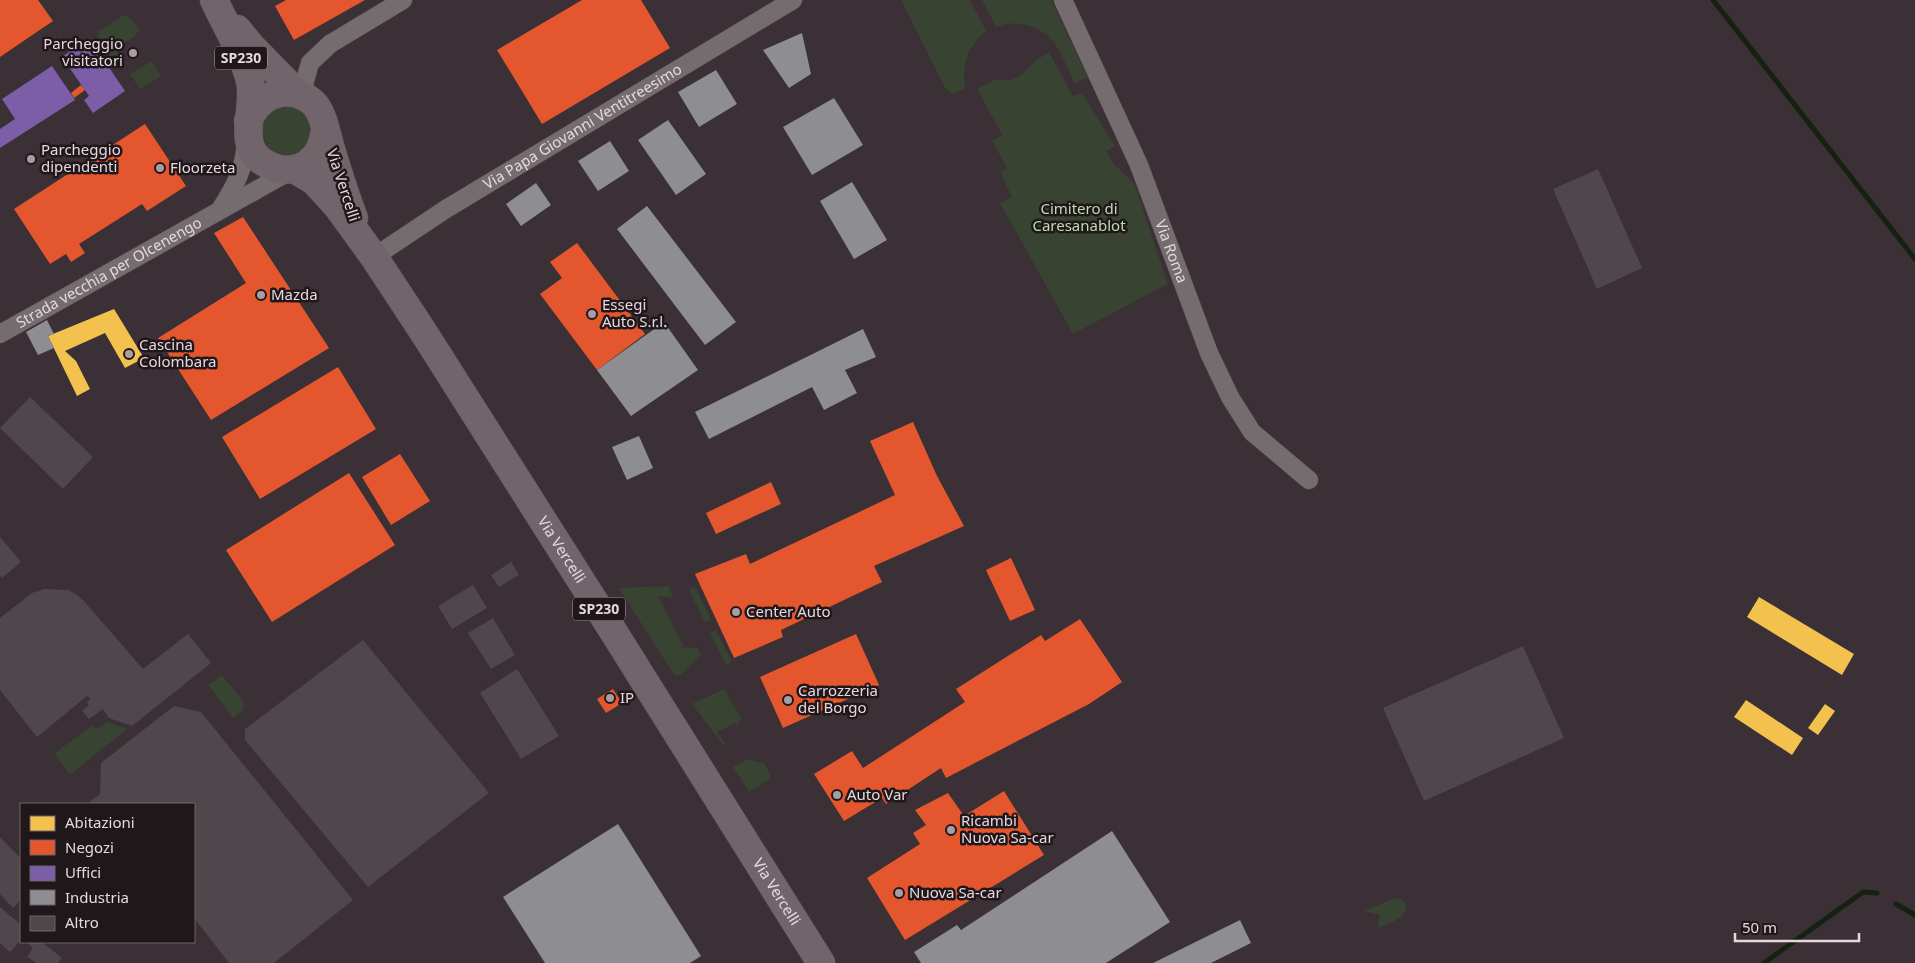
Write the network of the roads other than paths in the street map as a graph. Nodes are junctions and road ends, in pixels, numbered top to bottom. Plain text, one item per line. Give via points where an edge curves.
1 (214, 0) edge
2 (403, 0) edge
3 (793, 0) edge
4 (1063, 0) edge
5 (299, 95) junction
6 (248, 127) junction
7 (325, 130) junction
8 (294, 169) junction
9 (218, 213) junction
10 (368, 249) junction
11 (0, 334) edge
12 (1309, 480) dead end
13 (821, 963) edge

1 - 5 main road, Via Vercelli / SP230 via 251,46
1 - 6 main road, Via Vercelli / SP230 via 250,81
2 - 5 street via 330,44 310,62
3 - 10 street, Via Papa Giovanni Ventitreesimo via 446,209
4 - 12 street, Via Roma via 1139,164 1209,353 1230,398 1252,432
5 - 6 main road via 285,92 262,100
5 - 7 main road, Via Vercelli / SP230 via 317,107
6 - 8 main road, Via Vercelli / SP230 via 250,146 257,157 280,170
6 - 9 street, Strada vecchia per Olcenengo via 239,178
7 - 8 main road, Via Vercelli via 317,155
7 - 10 main road, Via Vercelli / SP230 via 348,202
8 - 9 street, Strada vecchia per Olcenengo
8 - 10 main road, Via Vercelli / SP230 via 314,181
9 - 11 street, Strada vecchia per Olcenengo
10 - 13 main road, Via Vercelli / SP230

